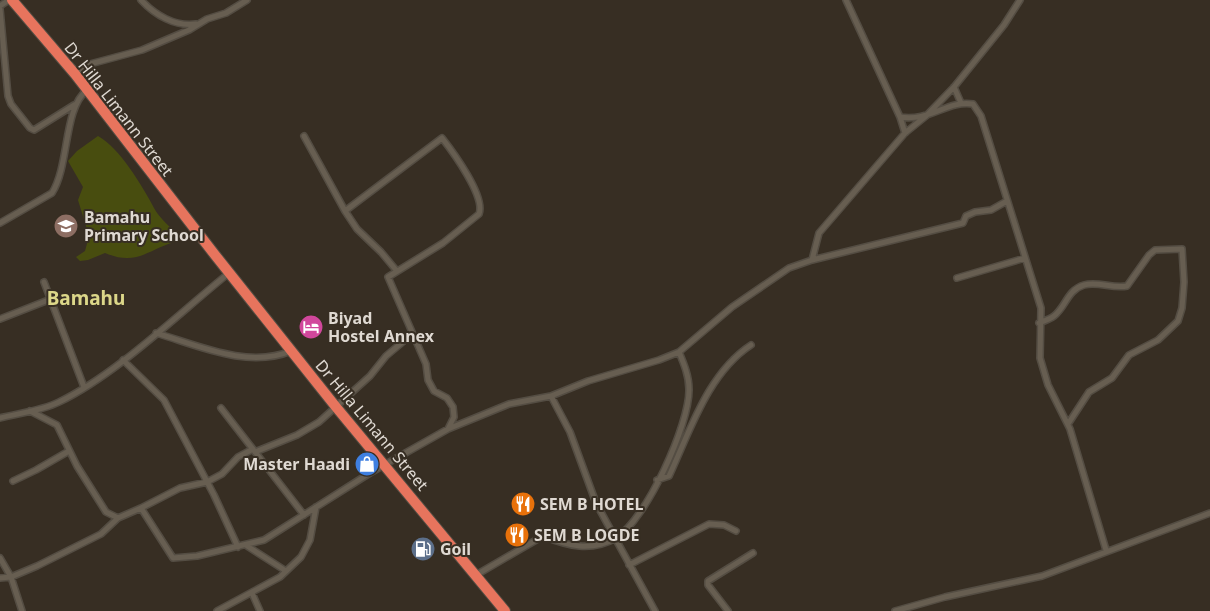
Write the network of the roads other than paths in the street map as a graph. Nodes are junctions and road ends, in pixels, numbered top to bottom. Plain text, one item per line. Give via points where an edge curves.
1 (10, 0) edge
2 (141, 0) edge
3 (247, 0) edge
4 (846, 0) edge
5 (1020, 0) edge
6 (0, 7) edge
7 (196, 24) junction
8 (75, 74) junction
9 (954, 87) junction
10 (87, 90) junction
11 (961, 103) junction
12 (74, 105) junction
13 (926, 116) junction
14 (900, 117) junction
15 (906, 133) junction
16 (304, 136) dead end
17 (1007, 201) junction
18 (345, 212) junction
19 (0, 223) edge
20 (1024, 258) junction
21 (812, 260) junction
22 (396, 270) junction
23 (228, 273) junction
24 (957, 278) dead end
25 (44, 282) dead end
26 (51, 299) junction
27 (0, 319) edge
28 (1039, 323) junction
29 (156, 333) junction
30 (412, 334) junction
31 (751, 345) dead end
32 (291, 351) junction
33 (679, 352) junction
34 (123, 360) junction
35 (84, 387) junction
36 (551, 396) junction
37 (336, 407) junction
38 (221, 408) dead end
39 (30, 410) junction
40 (0, 418) edge
41 (1068, 424) junction
42 (448, 429) junction
43 (254, 450) junction
44 (69, 451) junction
45 (385, 465) junction
46 (13, 480) dead end
47 (657, 480) junction
48 (207, 482) junction
49 (316, 507) junction
50 (141, 508) junction
51 (1210, 513) edge
52 (304, 515) junction
53 (118, 518) junction
54 (736, 532) dead end
55 (616, 537) junction
56 (247, 546) junction
57 (238, 547) junction
58 (1106, 550) junction
59 (753, 553) dead end
60 (0, 558) edge
61 (629, 565) junction
62 (286, 571) junction
63 (476, 575) junction
64 (11, 577) junction
65 (0, 578) edge
66 (252, 593) junction
67 (22, 611) edge
68 (217, 611) edge
69 (260, 611) edge
70 (505, 611) edge
71 (655, 611) edge
72 (728, 611) edge
73 (895, 611) edge

1 - 6 street
1 - 8 highway, Dr Hilla Limann Street
2 - 7 street via 159,16 184,26
3 - 7 street via 226,13
4 - 14 street
5 - 9 street
6 - 12 street via 11,104 34,130
7 - 8 street via 142,50 90,64
8 - 10 highway, Dr Hilla Limann Street
9 - 11 street
9 - 13 street
10 - 12 street
10 - 23 highway, Dr Hilla Limann Street
11 - 13 street
11 - 17 street via 972,104 981,116
12 - 19 street via 65,155 55,187 46,198
13 - 14 street via 914,119
13 - 15 street
14 - 15 street
15 - 21 street via 818,233
16 - 18 street
17 - 20 street
17 - 21 street via 991,210 966,216 963,223
18 - 22 street
18 - 22 street via 442,138 474,188 481,209 451,237
20 - 24 street
20 - 28 street via 1041,308
21 - 33 street via 789,268 732,307
22 - 30 street via 388,280
23 - 29 street
23 - 32 highway, Dr Hilla Limann Street
25 - 26 street
26 - 27 street
26 - 35 street
28 - 41 street via 1040,358 1048,385
28 - 41 street via 1056,314 1076,288 1084,285 1127,286 1155,250 1182,249 1184,282 1178,321 1158,340 1130,355 1112,378 1089,392
29 - 32 street via 221,353 272,358
29 - 34 street
30 - 37 street
30 - 42 street via 434,391 447,398 453,407 454,417
31 - 47 street via 738,353 709,390 669,476
32 - 37 highway, Dr Hilla Limann Street
33 - 36 street
33 - 47 street via 690,389 676,447
34 - 35 street
34 - 48 street via 164,400
35 - 39 street via 58,403
36 - 42 street via 509,404
36 - 55 street via 570,432 596,503
37 - 43 street via 297,435
37 - 45 highway, Dr Hilla Limann Street
38 - 43 street
39 - 40 street
39 - 44 street via 57,425
41 - 58 street
42 - 45 street
43 - 48 street via 238,457 222,474
43 - 52 street
44 - 46 street
44 - 53 street via 106,512
45 - 49 street
45 - 63 highway, Dr Hilla Limann Street
47 - 55 street via 636,519
48 - 50 street via 185,486
48 - 57 street
49 - 52 street
49 - 62 street via 310,540 301,557
50 - 53 street
50 - 57 street via 173,558
51 - 58 street
52 - 56 street via 264,540
53 - 64 street via 101,534
54 - 61 street via 724,525 709,524
55 - 61 street
55 - 63 street via 588,548 565,546 543,536
56 - 57 street
56 - 62 street
58 - 73 street via 1042,576
59 - 72 street via 708,581
60 - 64 street
61 - 71 street
62 - 66 street
63 - 70 highway, Dr Hilla Limann Street
64 - 65 street
64 - 67 street
66 - 68 street
66 - 69 street

